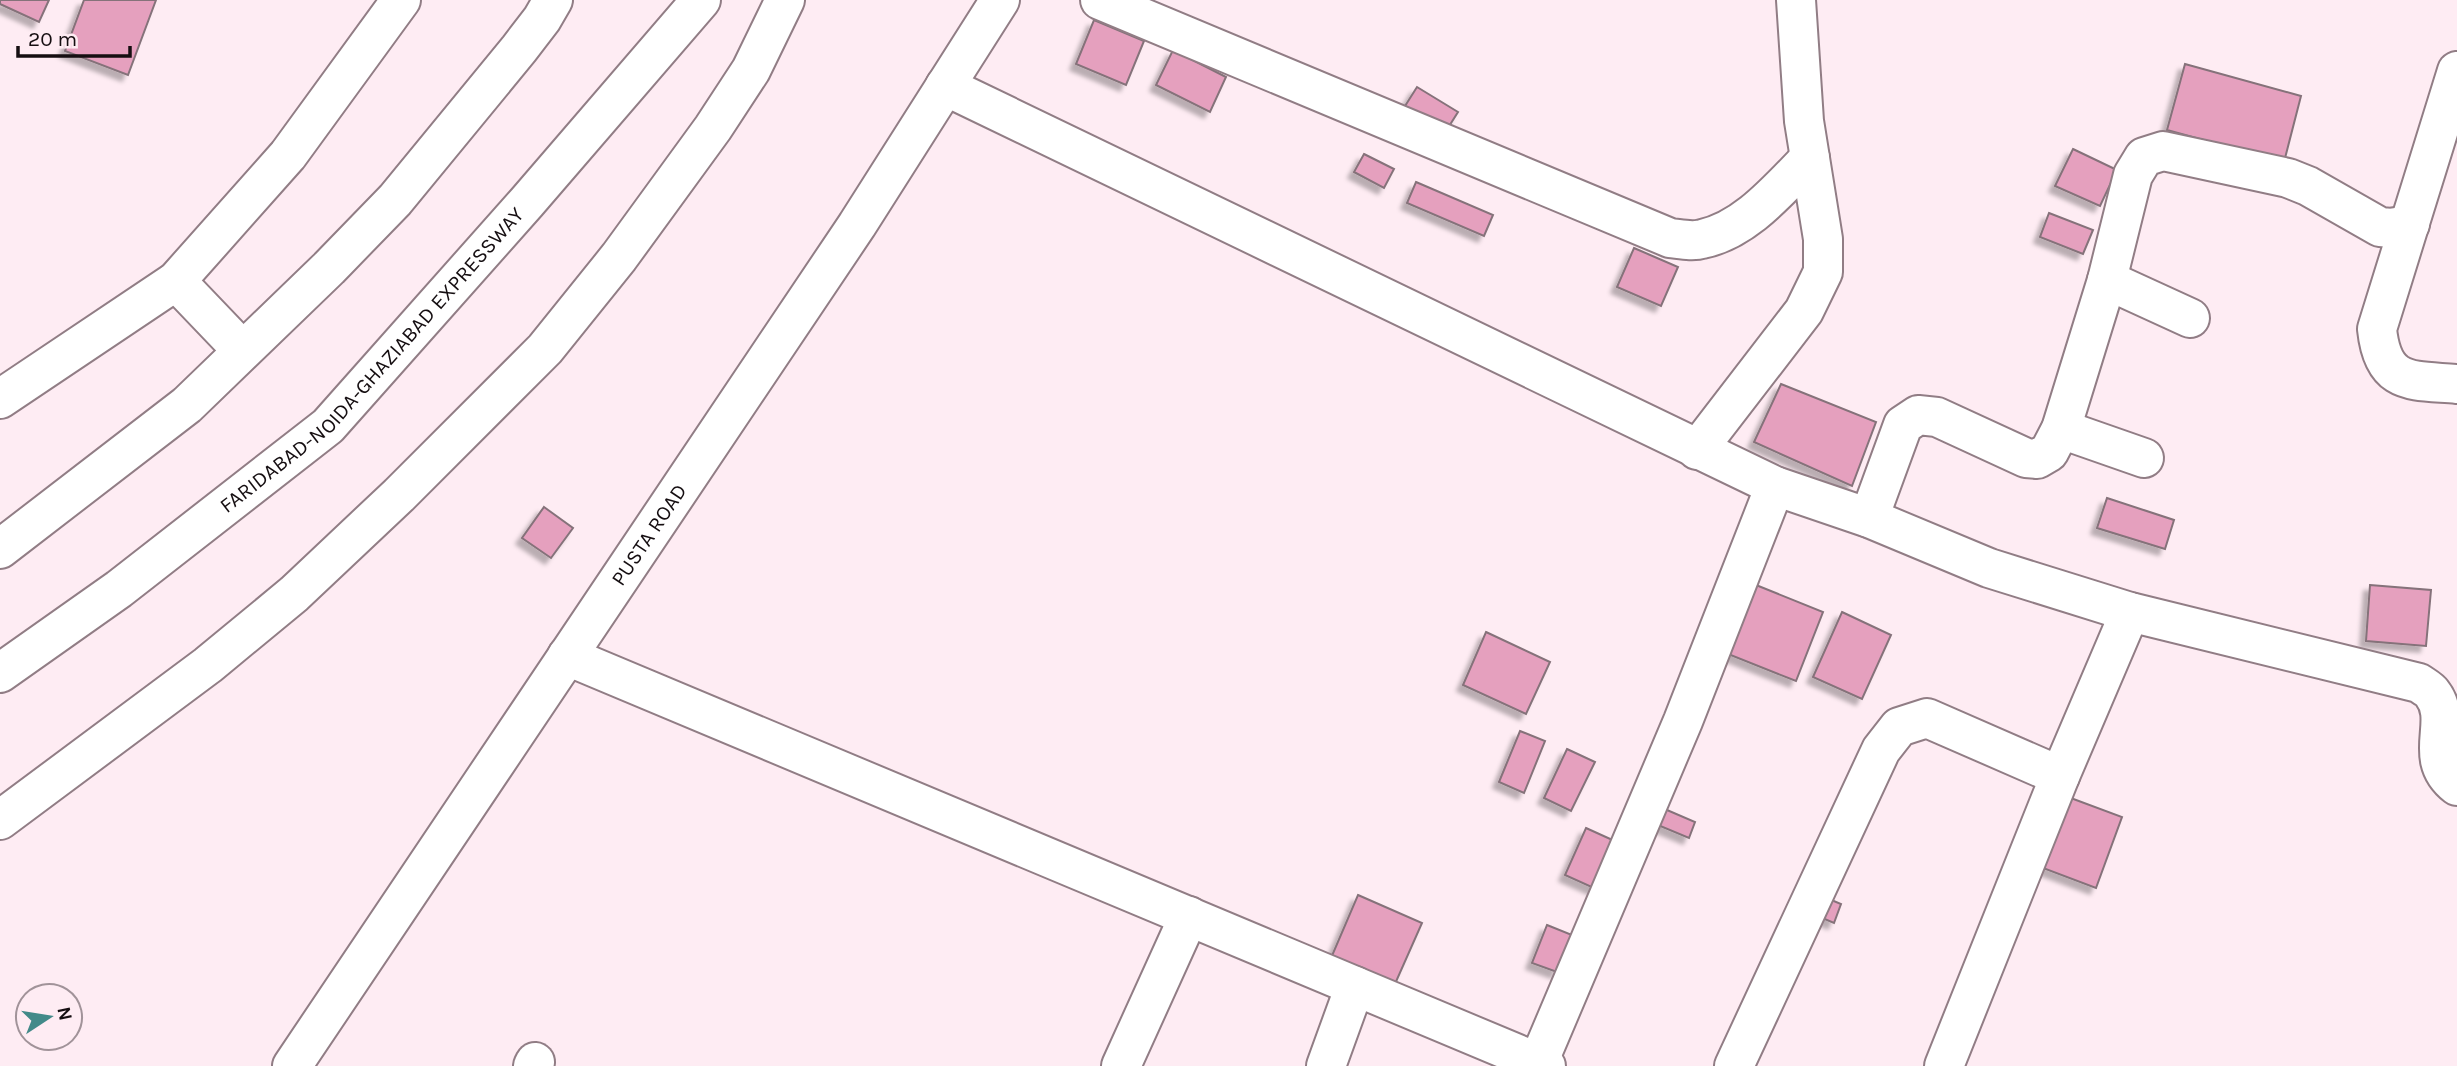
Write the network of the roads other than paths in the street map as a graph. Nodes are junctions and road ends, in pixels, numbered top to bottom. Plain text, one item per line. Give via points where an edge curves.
1 (401, 0) edge
2 (553, 0) edge
3 (701, 0) edge
4 (785, 0) edge
5 (1000, 0) edge
6 (1100, 0) edge
7 (1796, 0) edge
8 (2457, 71) edge
9 (945, 86) junction
10 (1811, 158) junction
11 (2410, 224) junction
12 (2107, 280) junction
13 (176, 281) junction
14 (2190, 318) dead end
15 (242, 350) junction
16 (2457, 384) edge
17 (0, 399) edge
18 (2061, 429) junction
19 (1698, 450) junction
20 (2144, 458) dead end
21 (1774, 486) junction
22 (1868, 518) junction
23 (0, 549) edge
24 (2130, 612) junction
25 (567, 656) junction
26 (0, 673) edge
27 (2060, 776) junction
28 (2457, 786) edge
29 (0, 820) edge
30 (1189, 916) junction
31 (1356, 986) junction
32 (1524, 1061) edge
33 (292, 1066) edge
34 (1121, 1066) edge
35 (1326, 1066) edge
36 (1734, 1066) edge
37 (1944, 1066) edge

1 - 13 street via 288,155
2 - 15 street via 519,49 396,200
3 - 26 street, FARIDABAD-NOIDA-GHAZIABAD EXPRESSWAY via 328,426 119,589
4 - 29 street via 751,71 713,128 545,349 294,594 208,665
5 - 9 street, PUSTA ROAD
6 - 10 street via 1670,238 1699,240 1725,233
7 - 10 street
8 - 11 street
9 - 19 street
9 - 25 street, PUSTA ROAD
10 - 19 street via 1823,272 1804,311
11 - 12 street via 2380,227 2288,178 2163,151 2144,157 2133,175
11 - 16 street via 2377,329 2379,346 2389,366 2405,379
12 - 14 street
12 - 18 street
13 - 15 street
13 - 17 street
15 - 23 street via 187,405
18 - 20 street
18 - 22 street via 2049,452 2037,459 2026,458 1937,416 1918,415 1903,425
19 - 21 street
21 - 22 street
21 - 32 street via 1683,721
22 - 24 street via 1989,568
24 - 27 street
24 - 28 street via 2419,683 2433,694 2440,713 2438,757 2445,775
25 - 30 street
25 - 33 street, PUSTA ROAD
27 - 36 street via 1927,718 1899,727 1881,750
27 - 37 street
30 - 31 street
30 - 34 street
31 - 32 street
31 - 35 street

